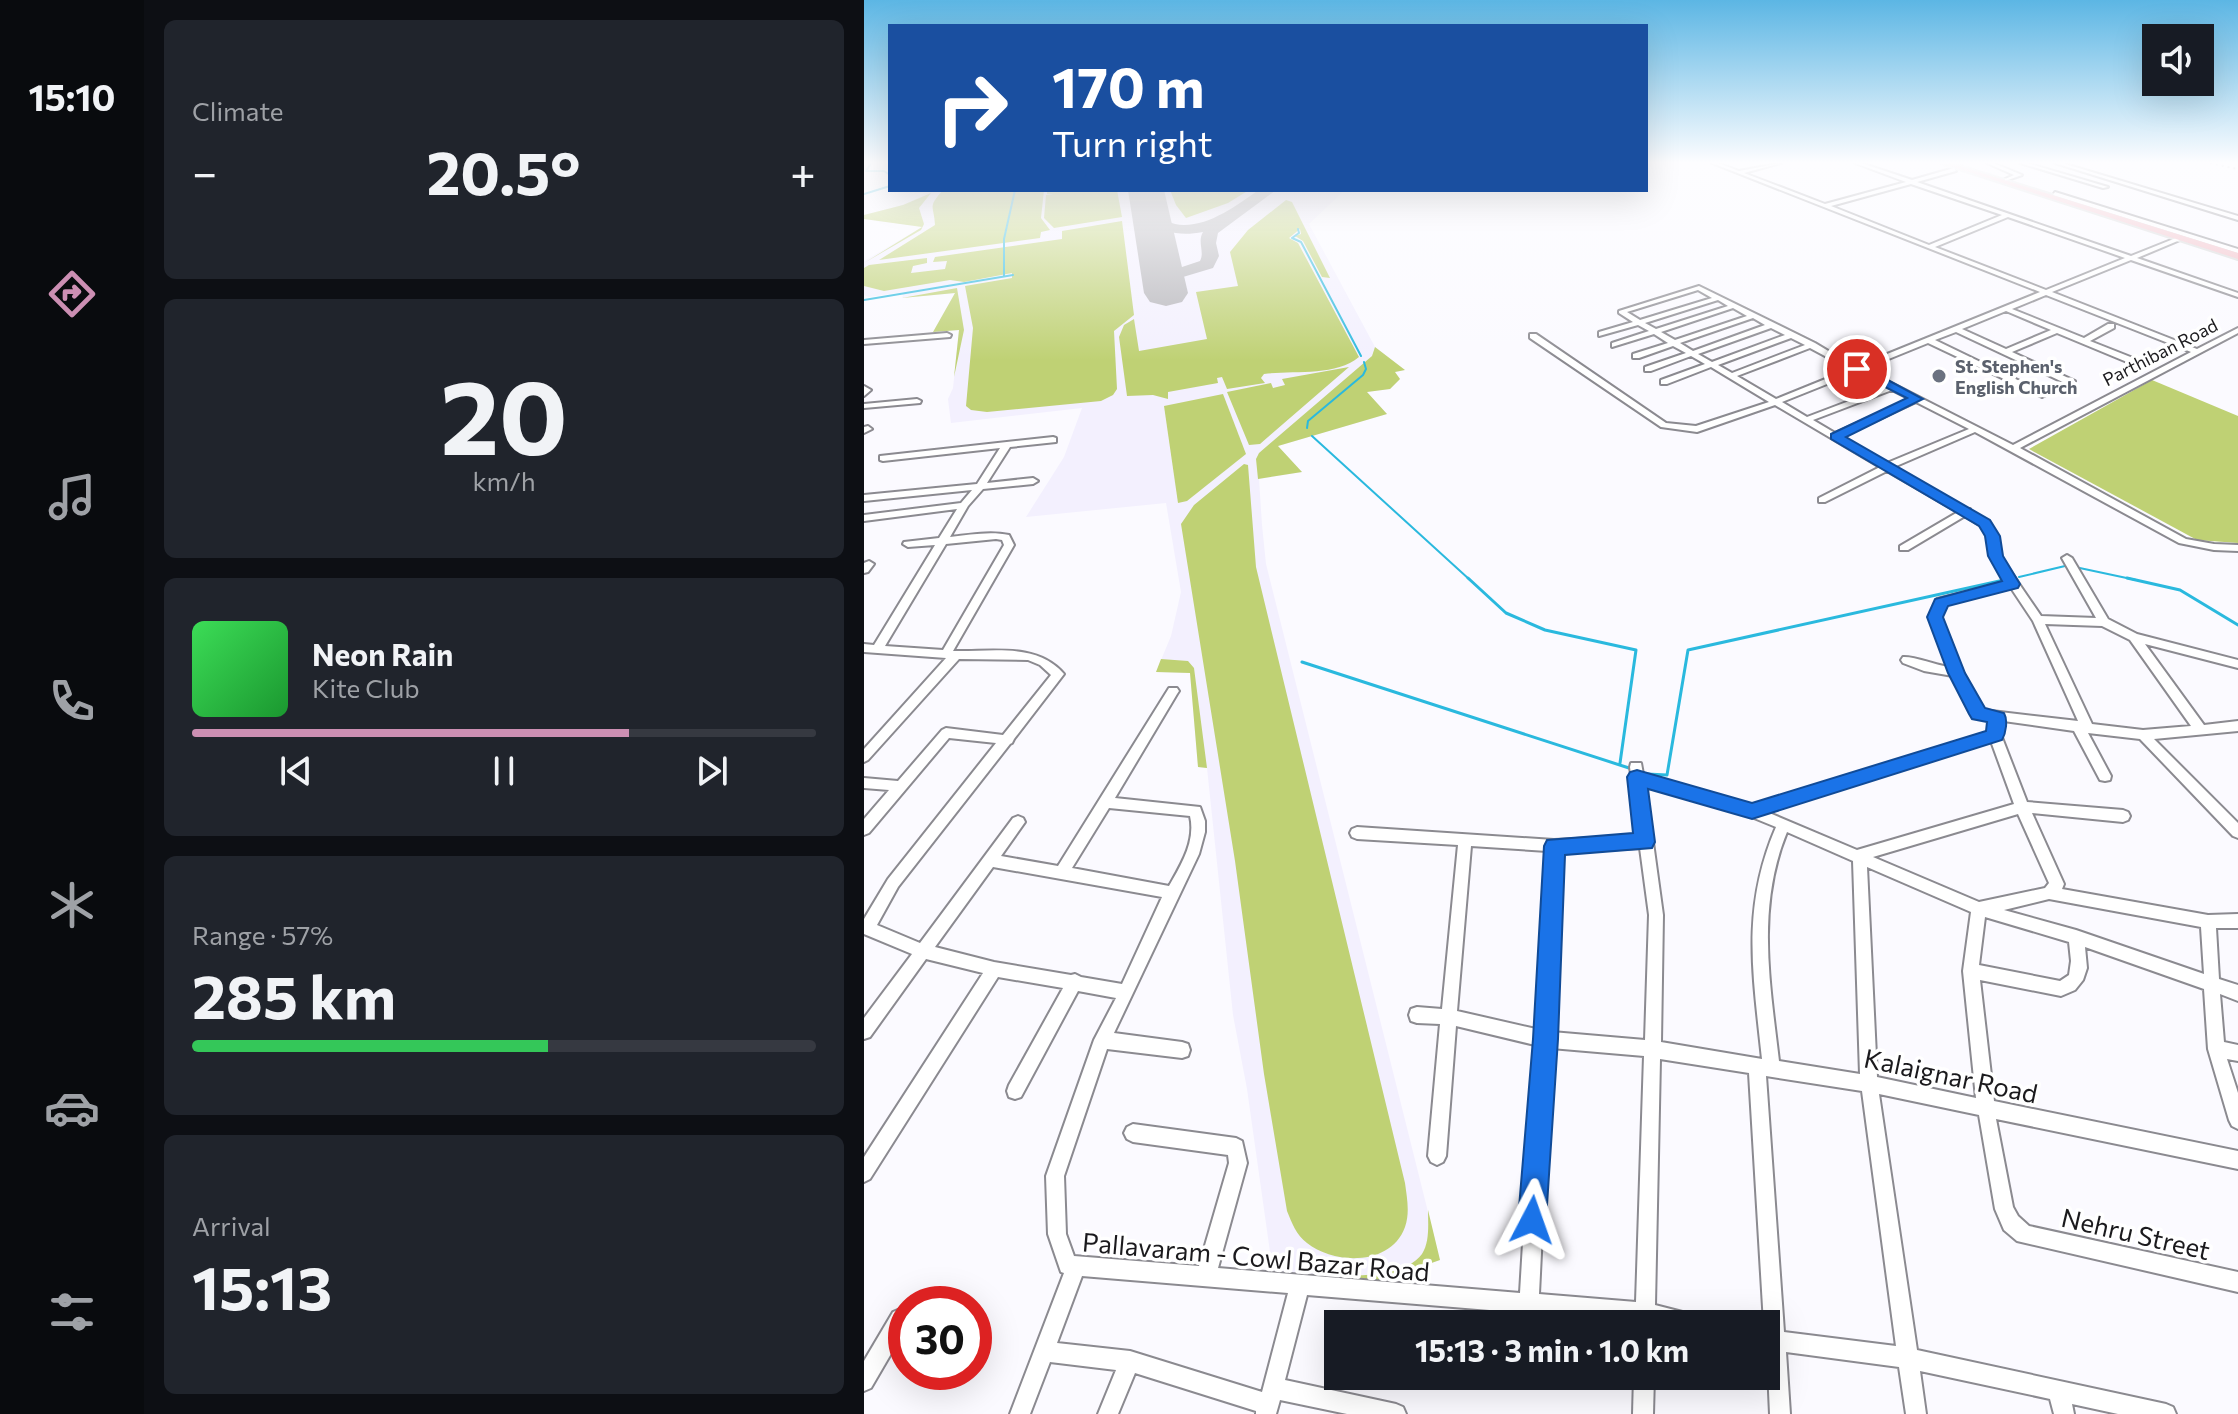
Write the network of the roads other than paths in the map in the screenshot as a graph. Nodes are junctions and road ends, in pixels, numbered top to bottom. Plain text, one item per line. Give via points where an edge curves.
1 (1884, 229) edge
2 (1973, 229) edge
3 (2048, 229) edge
4 (2150, 229) edge
5 (2157, 229) edge
6 (2159, 229) edge
7 (2178, 239) junction
8 (1929, 247) junction
9 (2238, 255) edge
10 (2134, 259) junction
11 (2046, 293) junction
12 (2238, 295) edge
13 (1718, 298) junction
14 (1734, 306) junction
15 (2006, 309) junction
16 (1753, 316) junction
17 (1639, 322) junction
18 (1772, 325) junction
19 (2111, 326) dead end
20 (1956, 329) junction
21 (2057, 330) junction
22 (2238, 330) edge
23 (1655, 332) junction
24 (1602, 334) dead end
25 (947, 335) dead end
26 (1792, 335) junction
27 (1533, 336) dead end
28 (1928, 340) junction
29 (2084, 341) junction
30 (864, 342) edge
31 (1675, 342) junction
32 (1615, 345) dead end
33 (1812, 345) junction
34 (2194, 350) junction
35 (2006, 352) junction
36 (1692, 354) junction
37 (1636, 356) dead end
38 (2130, 360) dead end
39 (1841, 361) dead end
40 (2029, 363) junction
41 (1711, 365) junction
42 (1648, 369) dead end
43 (1857, 369) junction
44 (1999, 374) junction
45 (1731, 376) junction
46 (1664, 382) dead end
47 (2072, 383) dead end
48 (1893, 387) junction
49 (2042, 395) dead end
50 (1916, 399) junction
51 (917, 401) dead end
52 (1776, 402) junction
53 (864, 406) edge
54 (1806, 420) junction
55 (1976, 429) junction
56 (1836, 436) junction
57 (1053, 440) dead end
58 (1007, 445) junction
59 (2013, 448) junction
60 (883, 458) dead end
61 (1889, 466) junction
62 (1033, 481) dead end
63 (980, 486) junction
64 (864, 498) edge
65 (1822, 500) dead end
66 (964, 505) junction
67 (1967, 511) junction
68 (864, 518) edge
69 (945, 541) junction
70 (908, 544) dead end
71 (1904, 548) dead end
72 (2238, 548) edge
73 (2067, 558) dead end
74 (2012, 584) junction
75 (2038, 620) junction
76 (2104, 622) junction
77 (2134, 637) junction
78 (871, 648) edge
79 (951, 654) junction
80 (1907, 660) dead end
81 (2238, 664) edge
82 (1957, 673) junction
83 (1173, 691) dead end
84 (1997, 717) junction
85 (2082, 726) junction
86 (2238, 726) edge
87 (2201, 730) junction
88 (1995, 735) junction
89 (2143, 735) junction
90 (1008, 740) junction
91 (864, 757) edge
92 (2105, 776) dead end
93 (864, 783) edge
94 (899, 786) junction
95 (1106, 802) junction
96 (2022, 807) junction
97 (1752, 811) junction
98 (2123, 816) dead end
99 (1018, 822) dead end
100 (1784, 824) junction
101 (864, 829) edge
102 (2238, 832) edge
103 (1357, 833) dead end
104 (1465, 840) junction
105 (1644, 842) junction
106 (1554, 846) junction
107 (1860, 855) junction
108 (990, 860) junction
109 (1063, 871) junction
110 (2049, 893) junction
111 (1171, 896) junction
112 (1979, 909) junction
113 (2238, 921) edge
114 (2208, 922) junction
115 (865, 930) edge
116 (2076, 937) junction
117 (923, 951) junction
118 (994, 969) junction
119 (1971, 971) junction
120 (1075, 981) junction
121 (2212, 986) junction
122 (2238, 993) edge
123 (1124, 998) junction
124 (1417, 1015) dead end
125 (1449, 1017) junction
126 (864, 1031) edge
127 (1545, 1039) junction
128 (1102, 1040) junction
129 (1651, 1049) junction
130 (2216, 1049) junction
131 (1182, 1050) dead end
132 (2238, 1053) edge
133 (1764, 1066) junction
134 (1869, 1084) junction
135 (1015, 1091) dead end
136 (1986, 1109) junction
137 (2238, 1120) edge
138 (1133, 1133) dead end
139 (1437, 1156) dead end
140 (2238, 1160) edge
141 (864, 1173) edge
142 (1076, 1266) junction
143 (1206, 1277) junction
144 (2238, 1282) edge
145 (1300, 1286) junction
146 (1529, 1304) junction
147 (1575, 1310) edge
148 (1645, 1310) edge
149 (1771, 1310) edge
150 (888, 1340) edge
151 (1780, 1341) edge
152 (1046, 1352) junction
153 (1908, 1358) junction
154 (1130, 1361) junction
155 (864, 1381) edge
156 (1644, 1390) edge
157 (1777, 1390) edge
158 (2059, 1393) junction
159 (1269, 1402) edge
160 (1020, 1414) edge
161 (1108, 1414) edge
162 (1396, 1414) edge
163 (1643, 1414) edge
164 (1780, 1414) edge
165 (1916, 1414) edge
166 (2064, 1414) edge
167 (2166, 1414) edge

1 - 8 street
2 - 8 street
3 - 10 street
4 - 7 street
5 - 9 main road
6 - 9 street
7 - 9 street
7 - 10 street
8 - 11 street
10 - 11 street
10 - 12 street
11 - 15 street
11 - 34 street
13 - 14 street
13 - 17 street
13 - 17 street via 1699,288 1621,312
14 - 16 street
14 - 23 street
15 - 20 street
15 - 21 street
16 - 18 street
16 - 31 street
17 - 23 street
17 - 24 street
18 - 26 street
18 - 36 street
19 - 29 street
20 - 28 street
20 - 35 street
21 - 29 street
21 - 35 street
22 - 34 street, Parthiban Road
23 - 31 street
23 - 32 street
25 - 30 street
26 - 33 street
26 - 41 street
27 - 52 street via 1664,425 1697,429
28 - 43 street
28 - 44 street
29 - 38 street
31 - 36 street
31 - 37 street
33 - 39 street
33 - 45 street
34 - 59 street, Parthiban Road
35 - 40 street
36 - 41 street
36 - 42 street
40 - 44 street
40 - 47 street
41 - 45 street
41 - 46 street
43 - 48 street
43 - 52 street
44 - 49 street
45 - 52 street
48 - 50 street
48 - 54 street
50 - 55 street
50 - 56 street
51 - 53 street
52 - 54 street
54 - 56 street
55 - 59 street
55 - 61 street
56 - 61 street
57 - 58 street
58 - 60 street
58 - 63 street
59 - 72 street via 2183,541
61 - 65 street
61 - 67 street
62 - 63 street
63 - 64 street
63 - 66 street
66 - 68 street
66 - 69 street
67 - 71 street
67 - 74 street via 1989,528 1995,556
69 - 70 street
69 - 78 street
69 - 79 street via 996,536 1006,537 1009,545
73 - 76 street
74 - 75 street
74 - 82 street via 1941,602 1935,617
75 - 76 street
75 - 85 street
76 - 77 street
77 - 81 street
77 - 87 street
78 - 79 street
79 - 90 street via 1029,656 1058,674
79 - 91 street
80 - 82 street
82 - 84 street via 1979,714
83 - 95 street
84 - 85 street
84 - 88 street
85 - 89 street
85 - 92 street
86 - 87 street
87 - 89 street
88 - 96 street
88 - 97 street
89 - 102 street
90 - 94 street via 946,733
90 - 115 street via 893,883
93 - 94 street
94 - 101 street
95 - 109 street
95 - 111 street, Pallavaram - Cowl Bazar Road via 1195,811 1195,847
96 - 98 street
96 - 107 street
96 - 110 street via 2057,884
97 - 100 street
97 - 105 street via 1636,772
99 - 108 street
100 - 107 street
100 - 133 street via 1769,853 1761,893
103 - 104 street
104 - 106 street
104 - 125 street
105 - 106 street
105 - 129 street via 1656,915
106 - 127 street
107 - 112 street
107 - 134 street
108 - 109 street
108 - 117 street
109 - 111 street
110 - 112 street
110 - 114 street
111 - 123 street, Pallavaram - Cowl Bazar Road
112 - 116 street
112 - 119 street
113 - 114 street
114 - 121 street
115 - 117 street
116 - 119 street via 2079,973 2073,984 2061,989
116 - 121 street
117 - 118 street
117 - 126 street
118 - 120 street
118 - 141 street
119 - 136 street
120 - 123 street via 1112,987
120 - 135 street
121 - 122 street
121 - 130 street
123 - 128 street, Pallavaram - Cowl Bazar Road
124 - 125 street, Kalaignar Road
125 - 127 street, Kalaignar Road
125 - 139 street
127 - 129 street, Kalaignar Road
127 - 146 street
128 - 131 street
128 - 142 street, Pallavaram - Cowl Bazar Road via 1055,1176 1057,1234 1068,1265
129 - 133 street, Kalaignar Road
129 - 148 street
130 - 132 street
130 - 137 street
133 - 134 street, Kalaignar Road
133 - 149 street
134 - 136 street, Kalaignar Road
134 - 153 street
136 - 140 street, Kalaignar Road
136 - 144 street, Nehru Street via 2004,1209 2024,1234
138 - 143 street via 1236,1147 1238,1163
142 - 143 street, Pallavaram - Cowl Bazar Road
142 - 152 street
143 - 145 street, Pallavaram - Cowl Bazar Road
145 - 146 street, Pallavaram - Cowl Bazar Road
145 - 159 street
146 - 147 street, Pallavaram - Cowl Bazar Road
150 - 155 street
151 - 153 street
152 - 154 street
152 - 160 street
153 - 158 street
153 - 165 street
154 - 159 street
154 - 161 street
156 - 163 street
157 - 164 street
158 - 166 street
158 - 167 street
159 - 162 street

